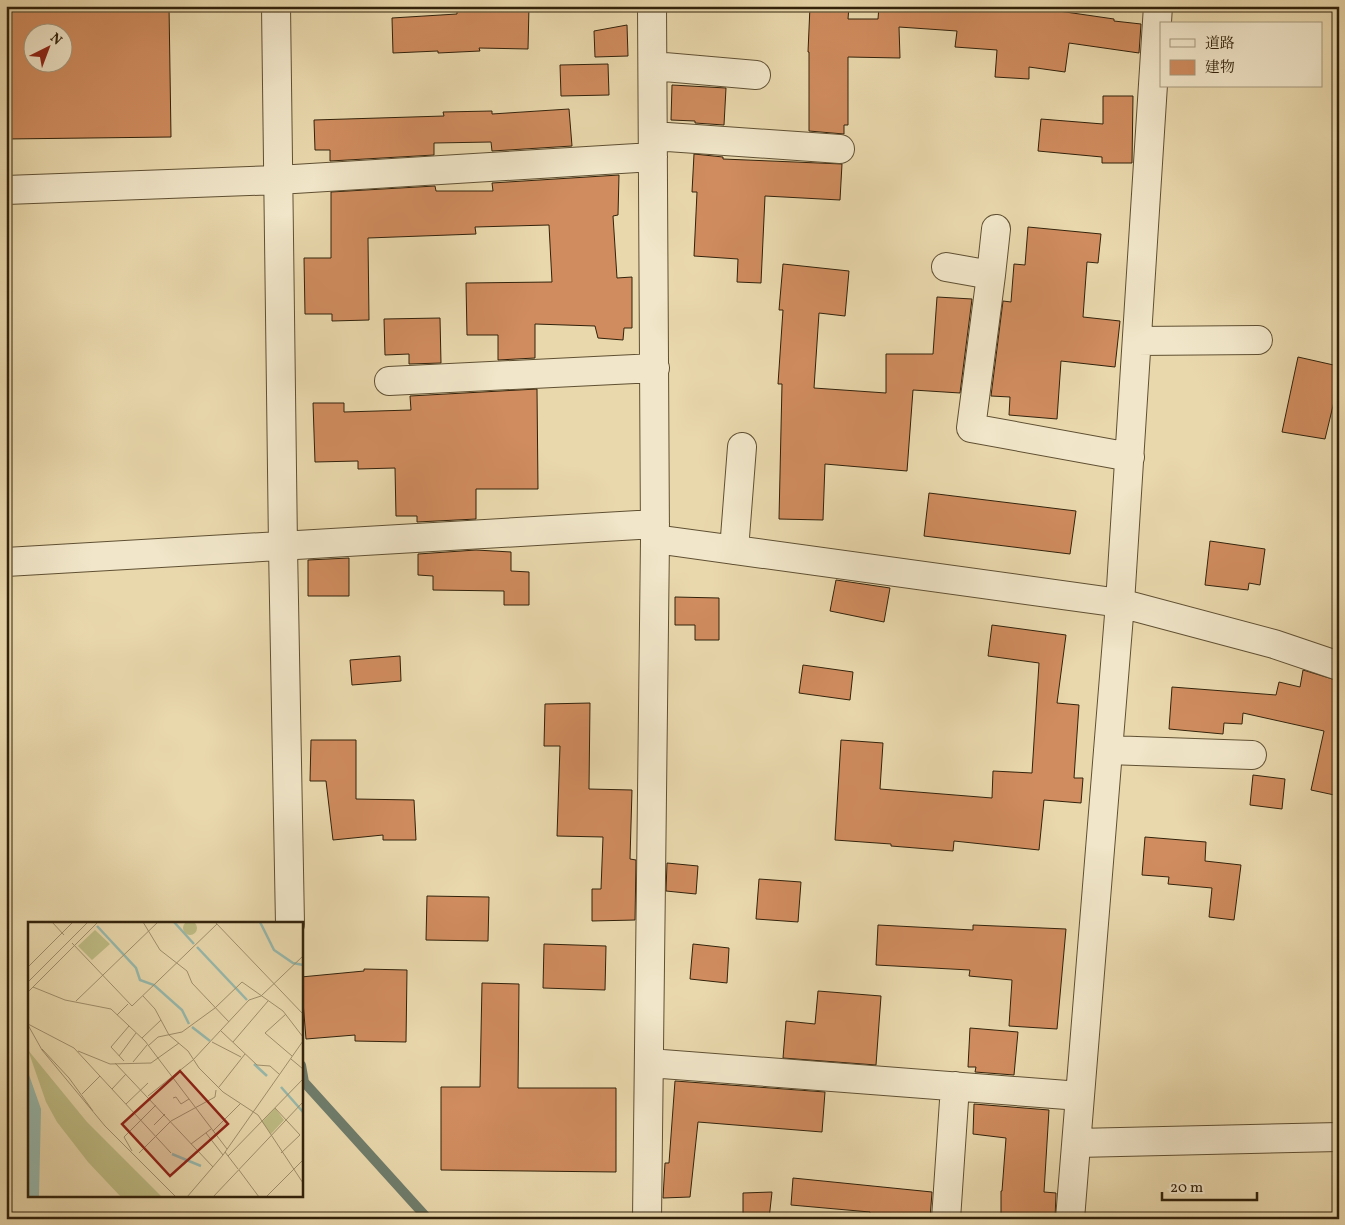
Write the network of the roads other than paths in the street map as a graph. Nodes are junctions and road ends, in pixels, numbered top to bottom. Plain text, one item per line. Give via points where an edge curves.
1 (276, 6) edge
2 (652, 6) edge
3 (1158, 6) edge
4 (652, 66) junction
5 (756, 75) dead end
6 (653, 146) junction
7 (840, 148) dead end
8 (278, 180) junction
9 (6, 190) edge
10 (996, 229) dead end
11 (946, 267) dead end
12 (992, 275) junction
13 (1258, 340) dead end
14 (1137, 341) junction
15 (654, 368) junction
16 (389, 381) dead end
17 (742, 447) dead end
18 (1130, 457) junction
19 (655, 532) junction
20 (283, 547) junction
21 (734, 550) junction
22 (6, 562) edge
23 (1120, 603) junction
24 (1339, 666) edge
25 (1108, 750) junction
26 (1252, 755) dead end
27 (290, 922) edge
28 (649, 1063) junction
29 (955, 1086) junction
30 (1080, 1096) junction
31 (1339, 1138) edge
32 (1077, 1143) junction
33 (647, 1219) edge
34 (946, 1219) edge
35 (1070, 1219) edge

1 - 8 street
2 - 4 street
3 - 14 street
4 - 5 street
4 - 6 street
6 - 7 street
6 - 8 street
6 - 15 street
8 - 9 street
8 - 20 street
10 - 12 street
11 - 12 street
12 - 18 street via 971,428
13 - 14 street
14 - 18 street
15 - 16 street
15 - 19 street
17 - 21 street
18 - 23 street
19 - 20 street
19 - 21 street
19 - 28 street
20 - 22 street
20 - 27 street
21 - 23 street
23 - 24 street via 1274,644
23 - 25 street
25 - 26 street
25 - 30 street
28 - 29 street
28 - 33 street
29 - 30 street
29 - 34 street
30 - 32 street
31 - 32 street
32 - 35 street

